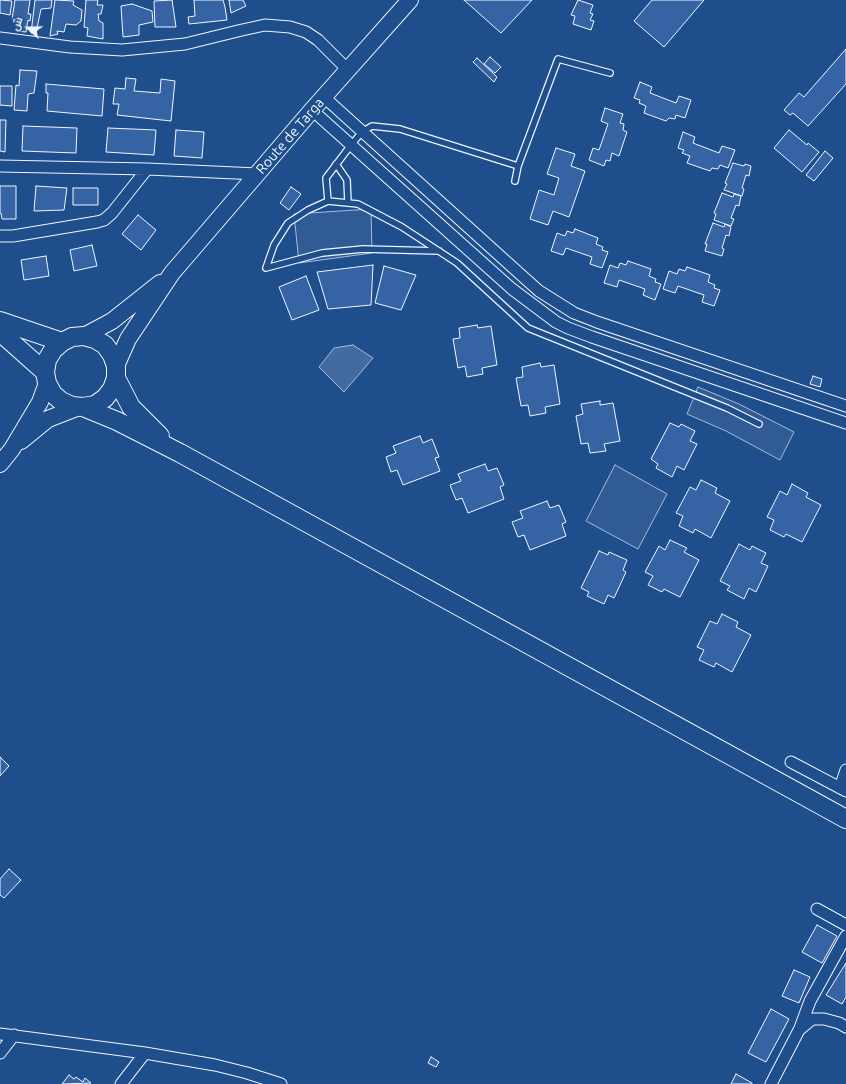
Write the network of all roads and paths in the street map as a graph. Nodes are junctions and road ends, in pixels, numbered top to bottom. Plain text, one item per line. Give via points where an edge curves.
1 (410, 0) edge
2 (0, 38) edge
3 (348, 70) junction
4 (610, 73) dead end
5 (324, 97) junction
6 (312, 110) junction
7 (362, 132) junction
8 (350, 145) junction
9 (336, 164) junction
10 (0, 166) edge
11 (518, 166) junction
12 (147, 169) junction
13 (258, 174) junction
14 (515, 181) dead end
15 (328, 201) junction
16 (348, 203) junction
17 (0, 236) edge
18 (440, 252) junction
19 (172, 273) junction
20 (0, 321) edge
21 (0, 332) edge
22 (84, 336) junction
23 (62, 342) junction
24 (116, 372) junction
25 (46, 377) junction
26 (846, 406) edge
27 (81, 407) junction
28 (846, 423) edge
29 (759, 424) dead end
30 (12, 449) junction
31 (180, 453) junction
32 (0, 464) edge
33 (791, 762) dead end
34 (846, 770) edge
35 (843, 790) edge
36 (846, 819) edge
37 (817, 909) dead end
38 (846, 925) edge
39 (846, 936) edge
40 (846, 1027) edge
41 (800, 1030) junction
42 (0, 1034) edge
43 (14, 1035) junction
44 (0, 1053) edge
45 (145, 1053) junction
46 (121, 1084) edge
47 (281, 1084) edge
48 (771, 1084) edge

1 - 3 main road, Route de Targa
2 - 3 street via 70,47 122,50 185,44 265,25 290,27 306,32 318,40
3 - 5 main road, Route de Targa
4 - 11 lane via 558,60
5 - 6 main road, Route de Targa
5 - 7 street
6 - 8 street
6 - 13 main road, Route de Targa
7 - 8 lane
7 - 11 lane via 372,126 400,129
7 - 26 street via 539,291 574,313
8 - 9 lane
8 - 28 street via 512,289 556,322 592,338
9 - 15 lane via 326,178
9 - 16 lane via 347,180
10 - 12 street
11 - 14 lane
12 - 13 street
12 - 17 street via 104,220
13 - 19 main road, Route de Targa
15 - 16 lane
15 - 18 lane via 288,223 274,245 266,268 322,253 363,249
16 - 18 lane via 358,204 402,227
18 - 29 lane via 457,263 528,328 727,408
19 - 22 main road, Route de Targa via 112,321
19 - 24 main road, Route de Targa via 128,338
20 - 23 main road
21 - 25 main road
22 - 23 main road via 72,337
22 - 24 main road via 105,345 112,355
23 - 25 main road via 47,360
24 - 27 main road via 112,389 105,398 95,404
24 - 31 main road via 131,407 152,430
25 - 27 main road via 53,394 61,401
25 - 30 main road via 40,402
27 - 30 main road via 48,419
27 - 31 main road via 117,421
30 - 32 main road
31 - 36 main road
33 - 35 street
34 - 35 street
37 - 38 street
39 - 41 street via 810,1001
40 - 41 street via 824,1019 812,1019
41 - 48 street
42 - 43 street
43 - 44 street
43 - 45 street
45 - 46 street
45 - 47 street via 215,1065

